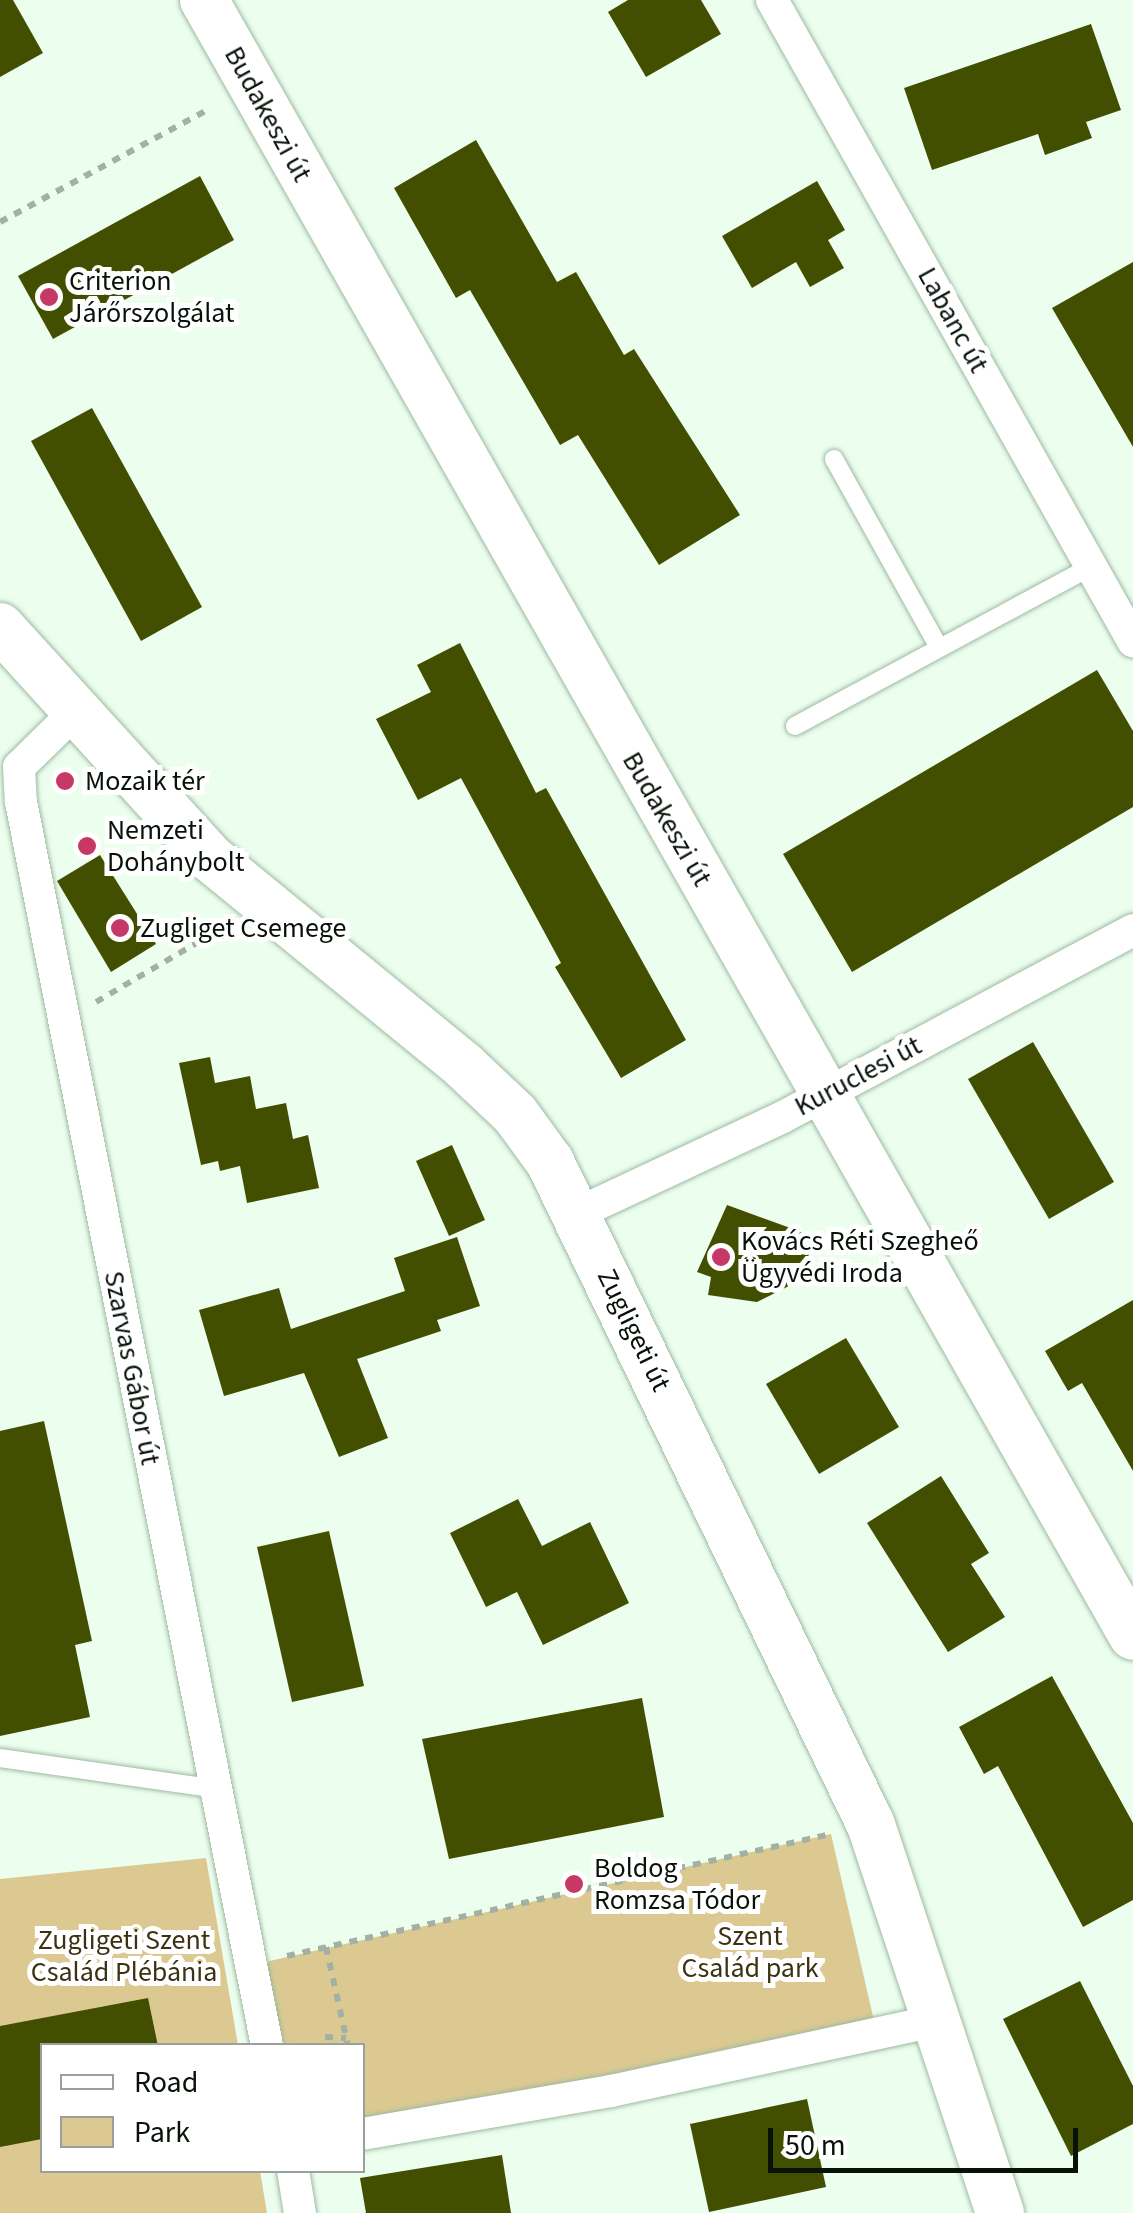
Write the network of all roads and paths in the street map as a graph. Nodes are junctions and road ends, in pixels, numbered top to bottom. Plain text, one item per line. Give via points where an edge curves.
1 (204, 0) edge
2 (772, 0) edge
3 (209, 108) dead end
4 (0, 222) edge
5 (834, 458) dead end
6 (1092, 566) junction
7 (0, 627) edge
8 (1133, 641) edge
9 (939, 648) junction
10 (76, 712) junction
11 (794, 726) dead end
12 (1133, 930) edge
13 (207, 936) dead end
14 (60, 1023) junction
15 (825, 1093) junction
16 (578, 1213) junction
17 (1133, 1636) edge
18 (0, 1758) edge
19 (216, 1789) junction
20 (871, 1825) junction
21 (326, 1947) junction
22 (252, 1964) junction
23 (940, 2020) junction
24 (325, 2038) dead end
25 (347, 2042) edge
26 (267, 2043) edge
27 (365, 2133) edge
28 (293, 2173) edge
29 (300, 2213) edge
30 (1000, 2213) edge

1 - 15 street, Budakeszi út
2 - 6 street, Labanc út
3 - 4 path
5 - 9 lane
6 - 8 street, Labanc út
6 - 9 lane
7 - 10 street, Zugligeti út
9 - 11 lane
10 - 14 street, Szarvas Gábor út via 20,766
10 - 16 street, Zugligeti út via 249,895 515,1114
12 - 15 street, Kuruclesi út
13 - 14 path
14 - 19 street, Szarvas Gábor út
15 - 16 street, Kuruclesi út
15 - 17 street, Budakeszi út
16 - 20 street, Zugligeti út
18 - 19 lane
19 - 22 street, Szarvas Gábor út
20 - 21 path
20 - 23 street, Zugligeti út
21 - 22 path
21 - 25 path
22 - 26 street, Szarvas Gábor út
23 - 27 street
23 - 30 street, Zugligeti út
24 - 25 path
28 - 29 street

